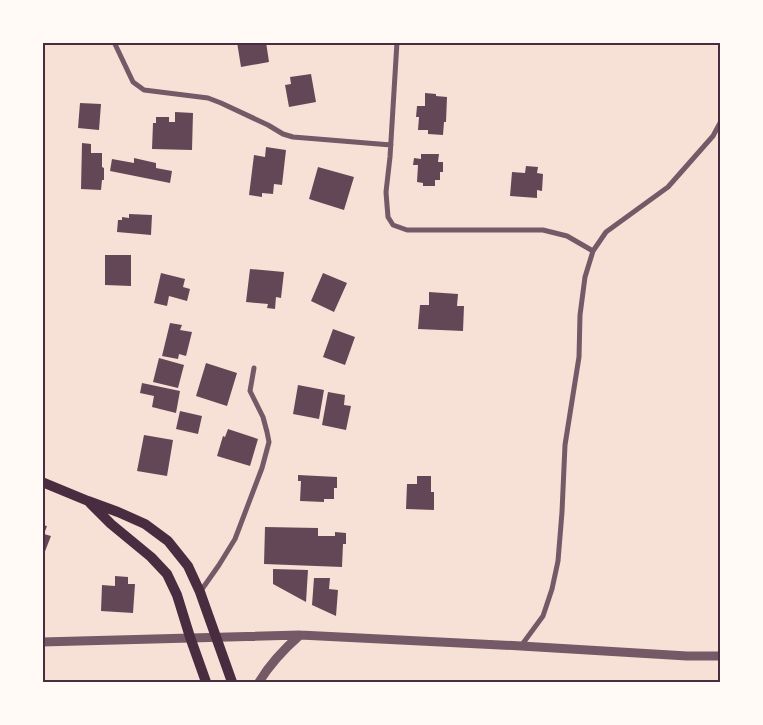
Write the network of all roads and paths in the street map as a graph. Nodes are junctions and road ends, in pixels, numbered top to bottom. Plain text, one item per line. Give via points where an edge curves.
1 (114, 42) edge
2 (397, 42) edge
3 (720, 123) edge
4 (391, 145) junction
5 (593, 251) junction
6 (254, 368) dead end
7 (42, 482) edge
8 (88, 501) junction
9 (200, 592) junction
10 (300, 635) junction
11 (216, 636) junction
12 (190, 637) junction
13 (42, 642) edge
14 (520, 646) junction
15 (720, 656) edge
16 (206, 682) edge
17 (232, 682) edge
18 (260, 682) edge

1 - 4 street via 133,82 144,90 208,98 293,137
2 - 4 street
3 - 5 street via 713,136 668,186 606,232
4 - 5 street via 386,205 393,225 407,230 543,230 567,236
5 - 14 street via 585,277 579,357 565,445 558,561 543,616
6 - 9 street via 250,391 263,417 269,442 235,539
7 - 8 main road
8 - 9 main road via 145,524 168,541 188,566
8 - 12 main road via 167,574 178,595
9 - 11 main road
10 - 11 street
10 - 14 street
10 - 18 street via 283,651
11 - 12 street
11 - 17 main road
12 - 13 street
12 - 16 main road
14 - 15 street

